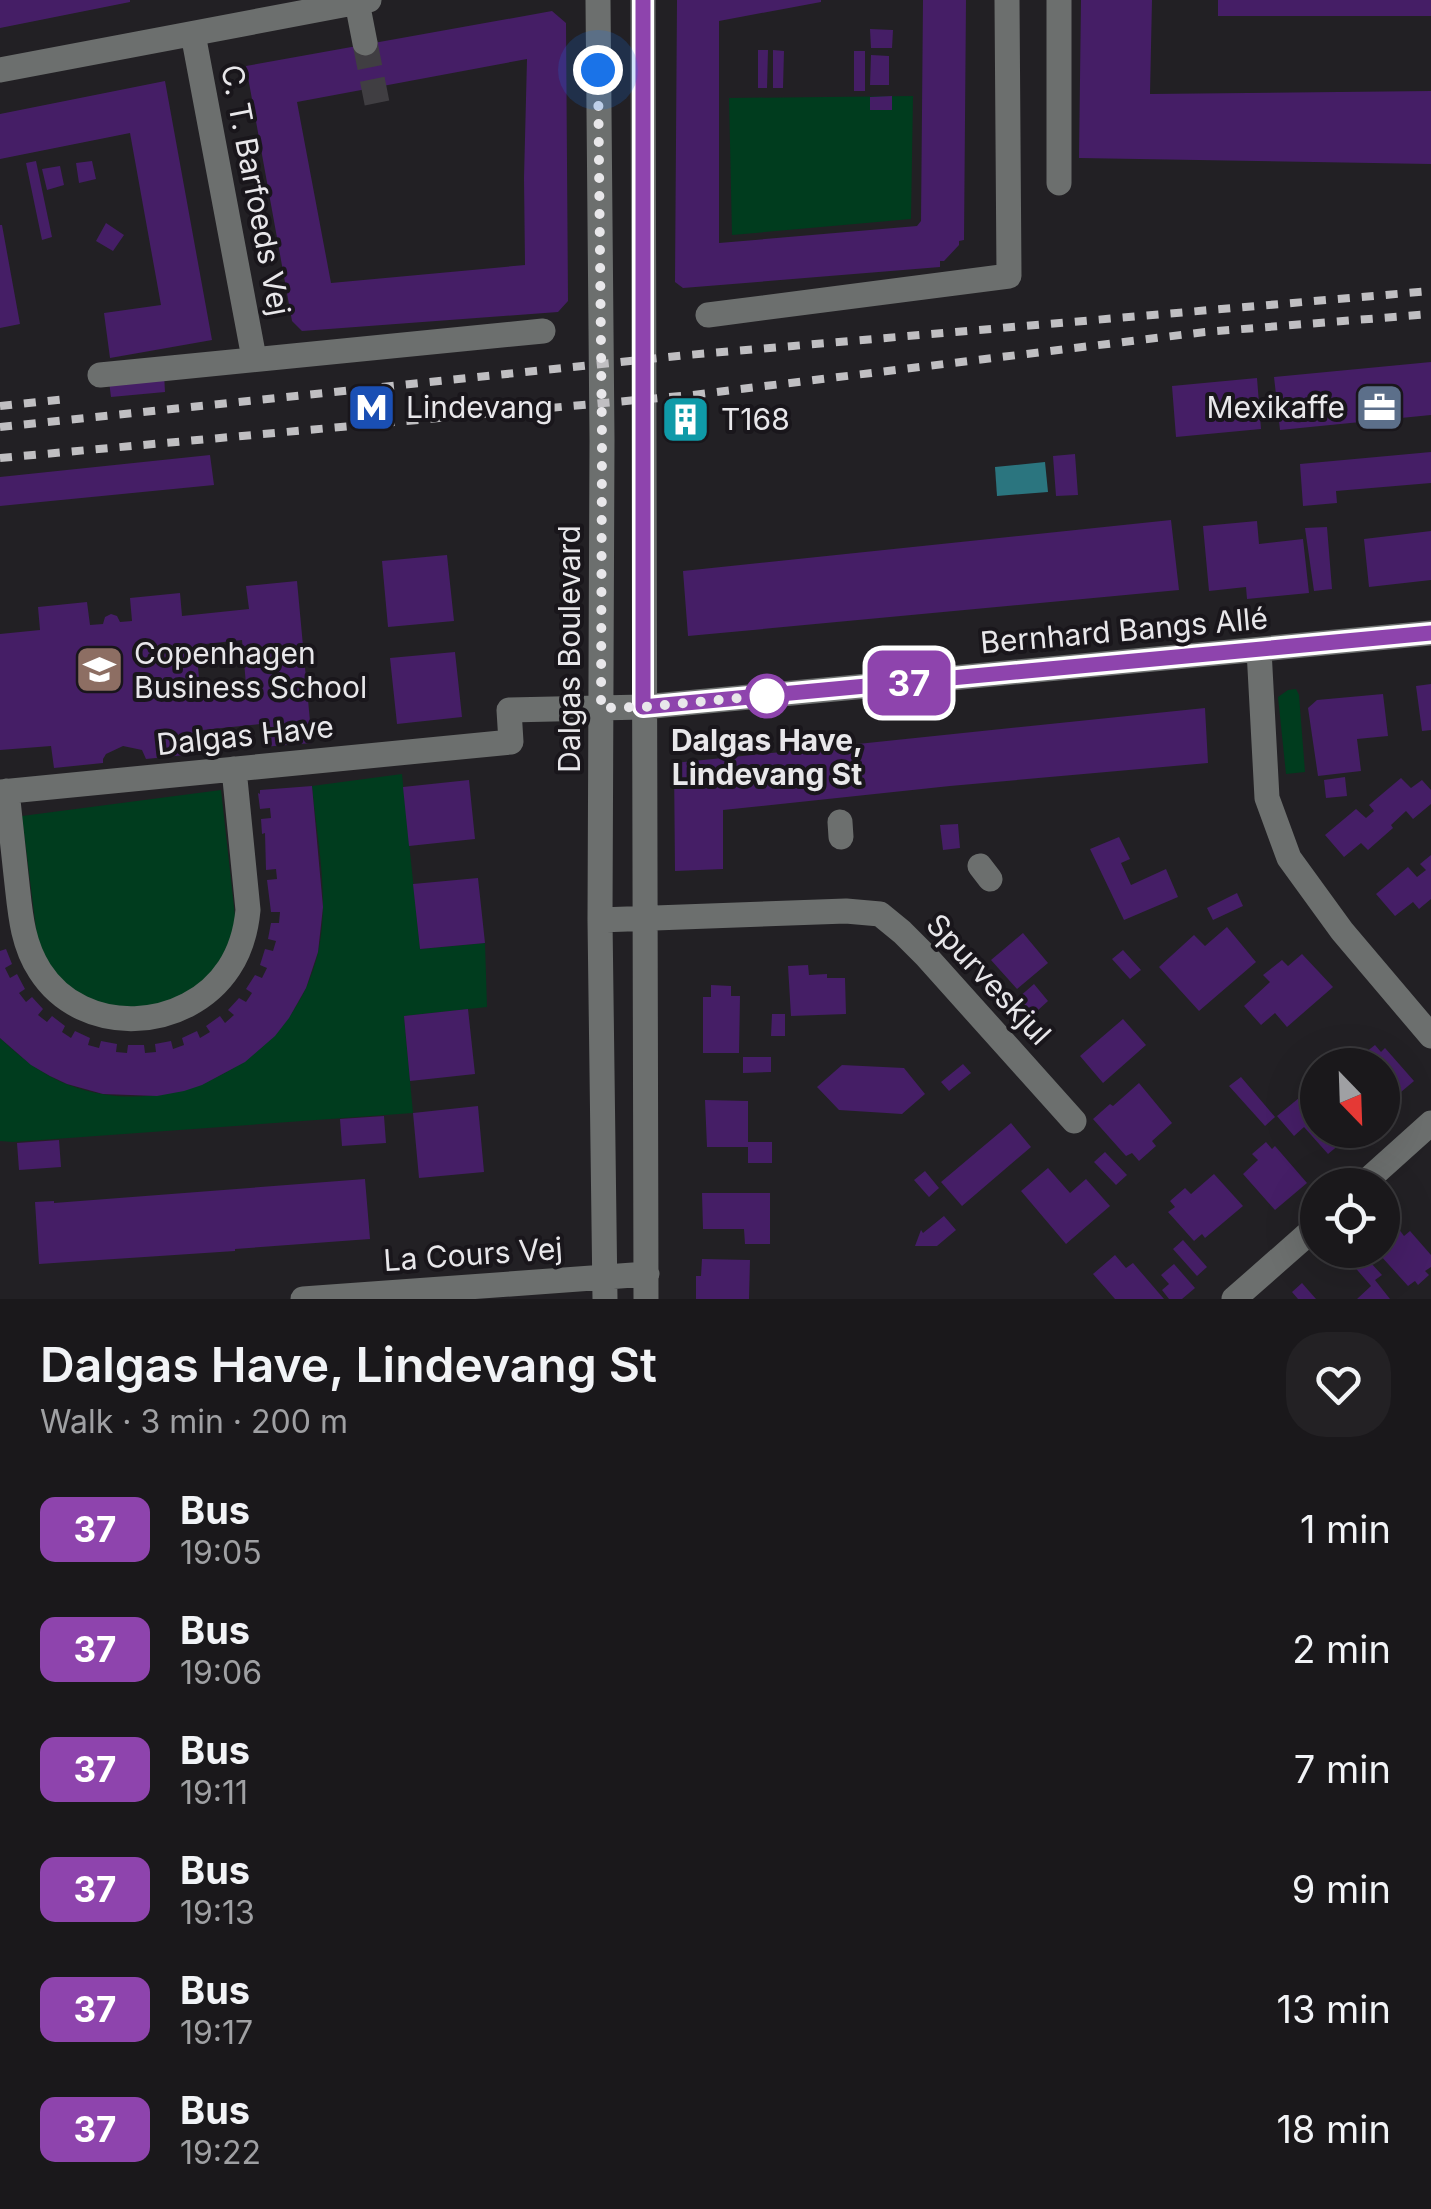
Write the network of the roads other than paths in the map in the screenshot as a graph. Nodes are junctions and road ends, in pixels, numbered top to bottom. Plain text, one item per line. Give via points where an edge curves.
1 (598, 0) edge
2 (643, 0) edge
3 (1007, 0) edge
4 (1059, 0) edge
5 (354, 2) edge
6 (193, 34) junction
7 (365, 43) tunnel mouth
8 (0, 70) edge
9 (1059, 183) dead end
10 (708, 315) dead end
11 (542, 331) dead end
12 (254, 358) junction
13 (100, 375) dead end
14 (1431, 633) edge
15 (1258, 650) junction
16 (643, 707) junction
17 (601, 708) junction
18 (234, 769) junction
19 (3, 792) edge
20 (645, 919) junction
21 (600, 920) junction
22 (1431, 1036) edge
23 (1074, 1121) dead end
24 (1431, 1124) edge
25 (1381, 1168) edge
26 (1300, 1241) edge
27 (646, 1286) edge
28 (605, 1288) edge
29 (303, 1299) edge
30 (1234, 1299) edge

1 - 17 street, Dalgas Boulevard
2 - 16 street
3 - 10 street via 1010,276
4 - 9 street
5 - 6 street
5 - 7 street
6 - 8 street
6 - 12 street, C. T. Barfoeds Vej
11 - 12 street, C. T. Barfoeds Vej
12 - 13 street, C. T. Barfoeds Vej
14 - 15 street, Bernhard Bangs Allé
15 - 16 street, Bernhard Bangs Allé
15 - 22 street via 1267,798 1289,858
16 - 17 street, Dalgas Have
16 - 20 street
17 - 18 street, Dalgas Have via 509,710 511,742
17 - 21 street, Dalgas Boulevard
18 - 19 street, Dalgas Have
18 - 19 street via 246,932 228,969 198,999 137,1020 83,1008 40,972 23,934
20 - 21 street, Spurveskjul
20 - 23 street, Spurveskjul via 880,914
20 - 27 street
21 - 28 street, Dalgas Boulevard
24 - 25 street
26 - 30 street
27 - 28 street, La Cours Vej
28 - 29 street, La Cours Vej

